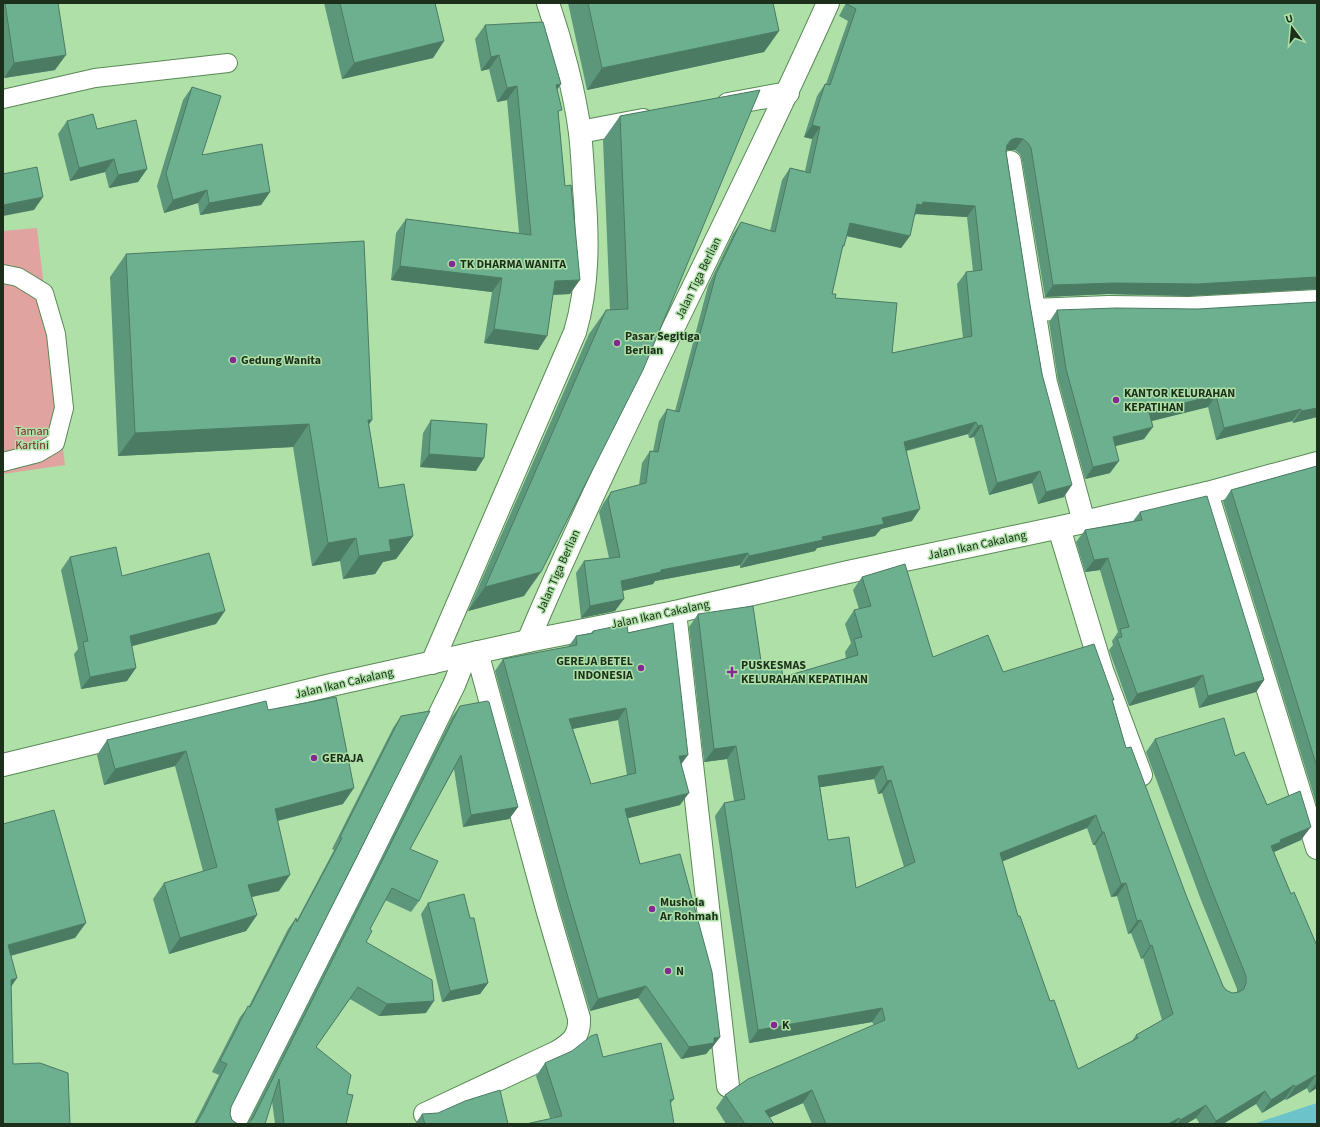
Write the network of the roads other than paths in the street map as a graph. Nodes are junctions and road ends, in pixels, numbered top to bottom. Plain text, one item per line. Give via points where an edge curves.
1 (548, 3) edge
2 (828, 3) edge
3 (228, 63) dead end
4 (788, 93) junction
5 (3, 99) edge
6 (711, 107) edge
7 (664, 116) edge
8 (580, 132) junction
9 (1010, 162) dead end
10 (3, 274) edge
11 (1317, 301) edge
12 (1033, 310) junction
13 (3, 462) edge
14 (1317, 463) edge
15 (1207, 493) junction
16 (1084, 522) junction
17 (1059, 528) junction
18 (675, 612) junction
19 (528, 640) junction
20 (471, 653) junction
21 (432, 663) junction
22 (3, 765) edge
23 (1148, 794) edge
24 (1317, 848) edge
25 (728, 1086) dead end
26 (425, 1114) edge
27 (234, 1124) edge

1 - 8 street via 569,79
2 - 4 street, Jalan Tiga Berlian
3 - 5 lane via 95,78
4 - 6 street
4 - 19 street, Jalan Tiga Berlian via 566,551
7 - 8 street
8 - 21 street via 587,260 575,332
9 - 12 street
10 - 13 lane via 18,277 44,294 56,334 64,408 55,443 38,454
11 - 12 street via 1189,308 1108,307
12 - 16 street via 1046,383
14 - 15 street, Jalan Ikan Cakalang
15 - 16 street, Jalan Ikan Cakalang
15 - 24 street
16 - 17 street, Jalan Ikan Cakalang
17 - 18 street, Jalan Ikan Cakalang via 848,572
17 - 23 street via 1102,670
18 - 19 street, Jalan Ikan Cakalang
18 - 25 street
19 - 20 street, Jalan Ikan Cakalang
20 - 21 street, Jalan Ikan Cakalang
20 - 26 street via 580,1027 570,1044 557,1052
20 - 27 street
21 - 22 street, Jalan Ikan Cakalang

